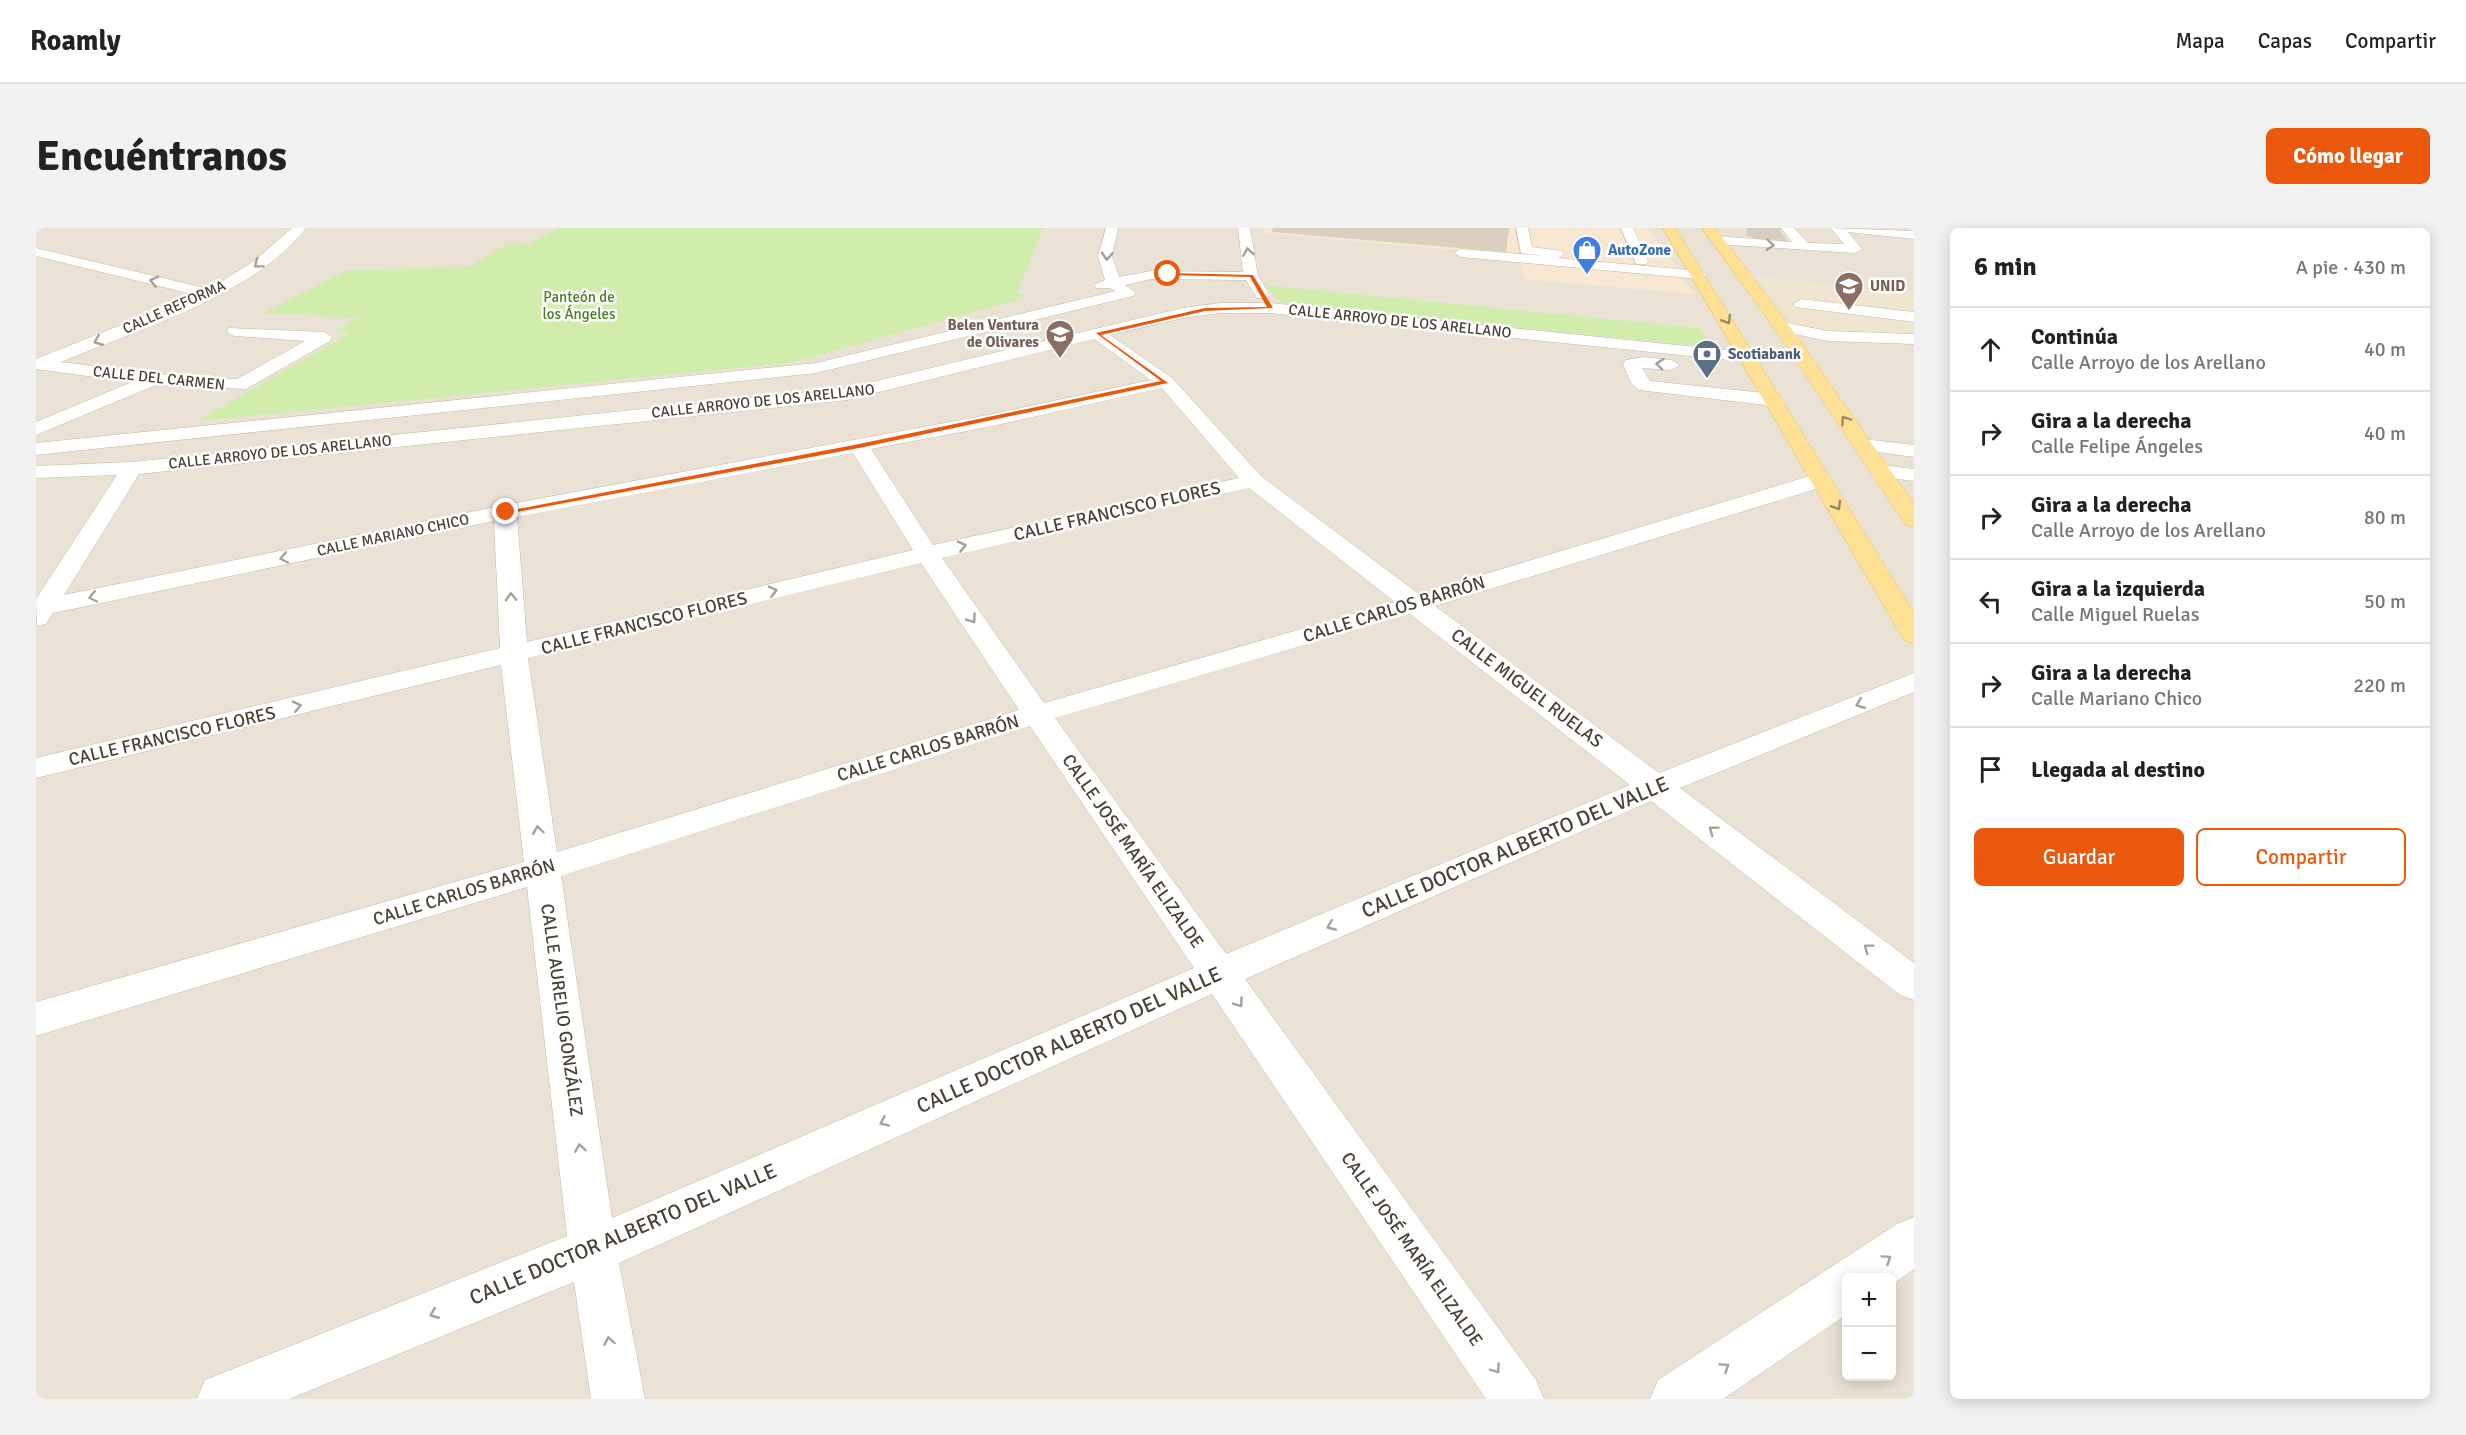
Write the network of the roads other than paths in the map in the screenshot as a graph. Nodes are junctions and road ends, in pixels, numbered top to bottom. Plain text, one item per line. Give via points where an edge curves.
1 (300, 228) edge
2 (1112, 228) edge
3 (1244, 228) edge
4 (1627, 228) edge
5 (1669, 228) edge
6 (1837, 228) edge
7 (1842, 228) edge
8 (1860, 229) edge
9 (1786, 231) edge
10 (1712, 234) edge
11 (1523, 235) edge
12 (1914, 235) edge
13 (1569, 246) dead end
14 (1804, 247) junction
15 (36, 252) edge
16 (1461, 253) dead end
17 (1638, 254) junction
18 (1692, 267) junction
19 (1251, 276) junction
20 (1113, 283) junction
21 (211, 294) junction
22 (1045, 298) dead end
23 (1801, 304) dead end
24 (1270, 308) junction
25 (1914, 317) edge
26 (234, 332) dead end
27 (1097, 334) junction
28 (1787, 335) junction
29 (1914, 339) edge
30 (37, 365) edge
31 (1754, 366) junction
32 (816, 368) junction
33 (153, 379) junction
34 (1166, 382) junction
35 (674, 384) junction
36 (887, 386) junction
37 (1774, 400) junction
38 (632, 415) junction
39 (36, 429) edge
40 (1863, 445) junction
41 (859, 446) junction
42 (36, 449) edge
43 (1914, 451) edge
44 (132, 468) junction
45 (92, 471) junction
46 (36, 472) edge
47 (1903, 475) edge
48 (36, 477) edge
49 (1821, 480) junction
50 (1253, 481) junction
51 (506, 512) junction
52 (1912, 515) edge
53 (927, 554) junction
54 (1415, 604) junction
55 (40, 614) edge
56 (1914, 635) edge
57 (514, 655) junction
58 (1914, 682) edge
59 (1037, 714) junction
60 (36, 768) edge
61 (1656, 786) junction
62 (543, 869) junction
63 (1218, 974) junction
64 (1914, 984) edge
65 (36, 1019) edge
66 (1914, 1241) edge
67 (593, 1250) junction
68 (1866, 1273) edge
69 (1842, 1289) edge
70 (224, 1399) edge
71 (618, 1399) edge
72 (1517, 1399) edge
73 (1677, 1399) edge

1 -> 21 street, CALLE REFORMA via 258,266
2 -> 20 street via 1105,256
19 -> 3 street
4 - 17 street
5 - 18 main road
6 - 14 street via 1855,249
7 - 8 street
8 - 12 street
9 - 14 street
10 -> 14 street
10 - 28 main road
11 - 13 street
11 - 17 street via 1528,251
21 -> 15 street
16 - 18 street via 1531,265 1662,272 1672,287
17 - 18 street
18 -> 31 main road
19 - 20 street via 1159,275
19 - 24 street
20 - 22 street
20 - 32 street, CALLE ARROYO DE LOS ARELLANO via 1128,293
21 -> 30 street, CALLE REFORMA
23 - 25 street
24 - 27 street, CALLE ARROYO DE LOS ARELLANO via 1205,309
24 - 31 street, CALLE ARROYO DE LOS ARELLANO
26 - 33 street, CALLE DEL CARMEN via 324,337 240,385
27 - 34 street, CALLE MIGUEL RUELAS
27 - 36 street, CALLE ARROYO DE LOS ARELLANO
28 - 29 street
40 -> 28 main road
30 - 33 street, CALLE DEL CARMEN
31 - 37 main road
31 -> 37 street via 1632,364 1645,386
32 - 35 street, CALLE ARROYO DE LOS ARELLANO
32 - 36 street
33 - 39 street
34 - 41 street, CALLE MARIANO CHICO
34 - 50 street, CALLE MIGUEL RUELAS
35 - 38 street
35 - 42 street, CALLE ARROYO DE LOS ARELLANO
36 - 38 street, CALLE ARROYO DE LOS ARELLANO via 847,394
37 - 49 main road
38 - 44 street, CALLE ARROYO DE LOS ARELLANO
40 - 43 street
40 - 47 main road
41 - 51 street, CALLE MARIANO CHICO
41 - 53 street, CALLE JOSÉ MARÍA ELIZALDE
44 - 45 street, CALLE ARROYO DE LOS ARELLANO
44 - 55 street
45 - 46 street, CALLE ARROYO DE LOS ARELLANO
45 - 48 street, CALLE ARROYO DE LOS ARELLANO
47 - 52 main road
49 - 54 street, CALLE CARLOS BARRÓN
49 -> 56 main road
53 -> 50 street, CALLE FRANCISCO FLORES
50 - 54 street, CALLE MIGUEL RUELAS
51 -> 55 street, CALLE MARIANO CHICO
57 -> 51 street, CALLE AURELIO GONZÁLEZ
57 -> 53 street, CALLE FRANCISCO FLORES
53 -> 59 street, CALLE JOSÉ MARÍA ELIZALDE
54 - 59 street, CALLE CARLOS BARRÓN
54 - 61 street, CALLE MIGUEL RUELAS
60 -> 57 street, CALLE FRANCISCO FLORES
62 -> 57 street, CALLE AURELIO GONZÁLEZ
58 -> 61 street, CALLE DOCTOR ALBERTO DEL VALLE
59 - 62 street, CALLE CARLOS BARRÓN
59 - 63 street, CALLE JOSÉ MARÍA ELIZALDE
61 -> 63 street, CALLE DOCTOR ALBERTO DEL VALLE
64 -> 61 street, CALLE MIGUEL RUELAS
62 - 65 street, CALLE CARLOS BARRÓN
67 -> 62 street, CALLE AURELIO GONZÁLEZ
63 -> 67 street, CALLE DOCTOR ALBERTO DEL VALLE
63 -> 72 street, CALLE JOSÉ MARÍA ELIZALDE
68 -> 66 street
67 -> 70 street, CALLE DOCTOR ALBERTO DEL VALLE
71 -> 67 street, CALLE AURELIO GONZÁLEZ
73 -> 69 street

